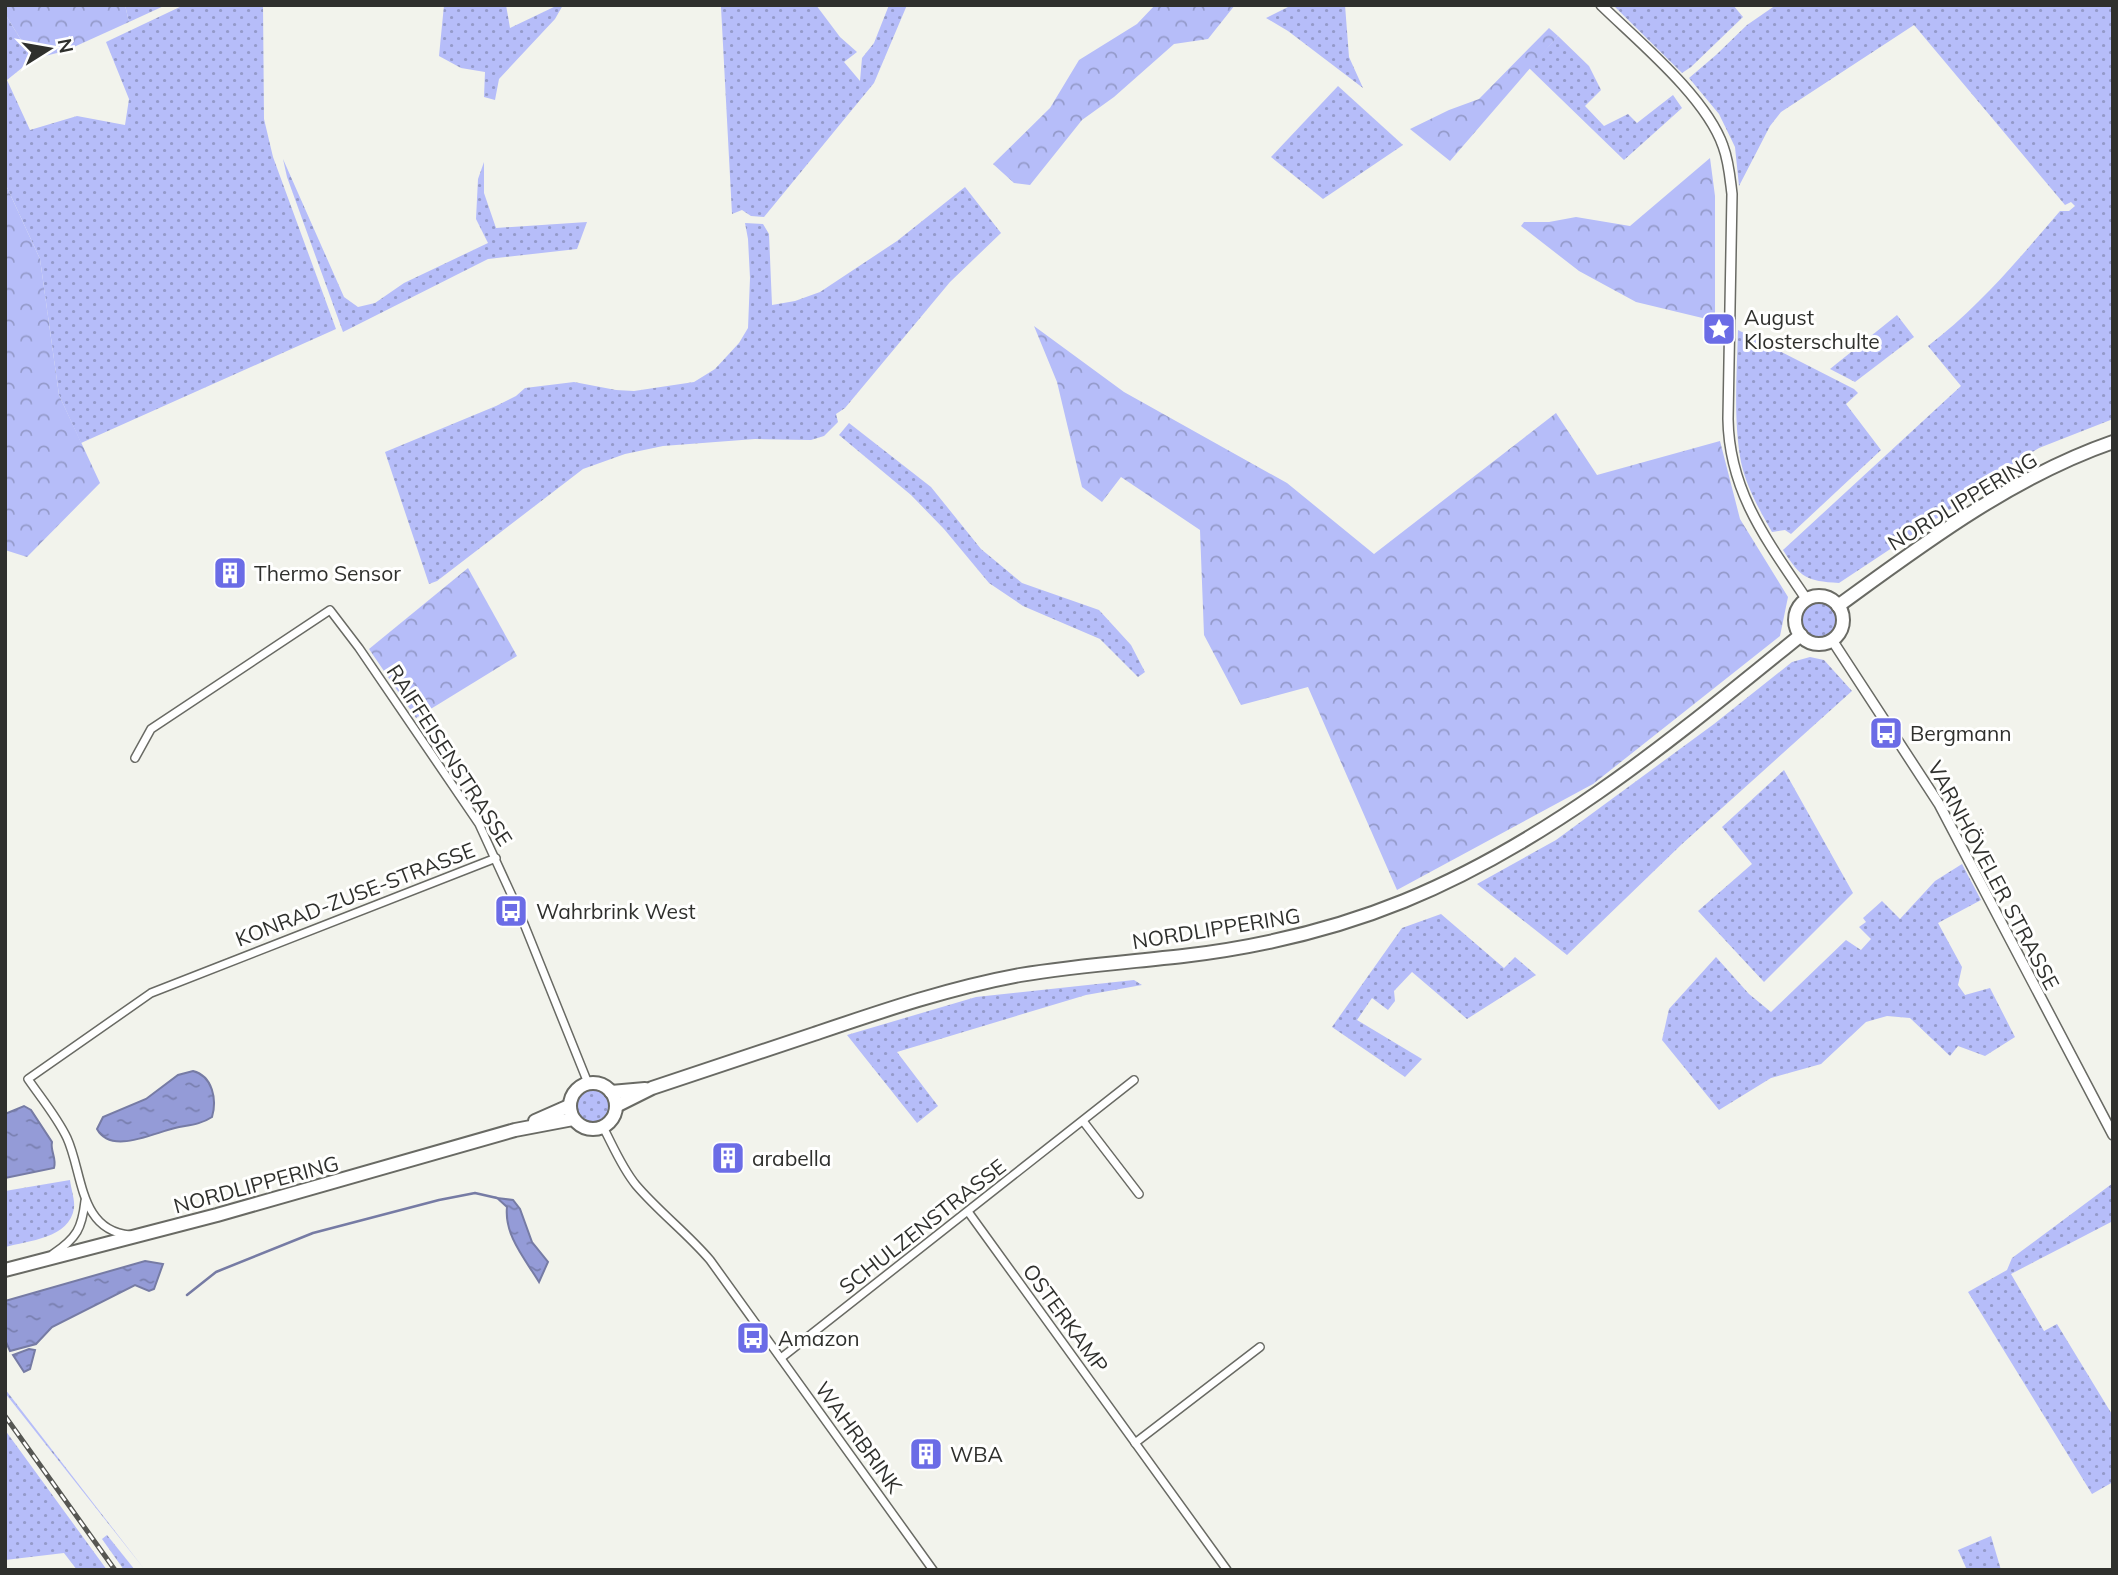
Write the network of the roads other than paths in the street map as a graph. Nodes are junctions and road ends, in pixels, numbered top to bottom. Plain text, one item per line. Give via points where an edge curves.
1 (1601, 5) edge
2 (2113, 442) edge
3 (1807, 600) junction
4 (1838, 606) junction
5 (1801, 635) junction
6 (1832, 640) junction
7 (135, 758) dead end
8 (496, 858) junction
9 (1134, 1080) dead end
10 (588, 1083) junction
11 (652, 1088) junction
12 (611, 1092) junction
13 (569, 1106) junction
14 (616, 1106) junction
15 (573, 1119) junction
16 (1083, 1121) junction
17 (603, 1127) junction
18 (515, 1130) junction
19 (2113, 1135) edge
20 (1139, 1194) dead end
21 (85, 1200) junction
22 (969, 1213) junction
23 (141, 1236) junction
24 (39, 1262) junction
25 (5, 1270) edge
26 (1260, 1347) dead end
27 (781, 1358) junction
28 (1135, 1443) junction
29 (933, 1570) edge
30 (1227, 1570) edge

1 - 3 street via 1688,92 1723,145 1732,194 1728,439 1733,467 1753,518
2 - 4 main road, NORDLIPPERING via 2027,481 1969,515
3 - 4 main road via 1824,597
3 - 5 main road via 1795,619
4 - 6 main road via 1843,621
5 - 6 main road via 1815,643
5 - 11 main road, NORDLIPPERING via 1603,790 1503,854 1401,903 1256,945 1046,971 952,990
6 - 19 street, VARNHÖVELER STRASSE via 1939,804
7 - 8 street, RAIFFEISENSTRASSE via 150,729 330,610 479,824
8 - 10 street, RAIFFEISENSTRASSE
8 - 21 street, KONRAD-ZUSE-STRASSE via 152,993 28,1079 66,1135
9 - 16 street, SCHULZENSTRASSE
10 - 12 main road
10 - 13 main road via 576,1090
11 - 12 main road, NORDLIPPERING
11 - 14 main road, NORDLIPPERING
12 - 14 main road
13 - 15 main road
13 - 18 main road, NORDLIPPERING
14 - 17 main road
15 - 17 main road via 588,1129
15 - 18 main road, NORDLIPPERING
16 - 20 street
16 - 22 street, SCHULZENSTRASSE
17 - 27 street, WAHRBRINK via 634,1182 697,1245
18 - 23 main road, NORDLIPPERING
21 - 23 street via 109,1229
21 - 24 street via 75,1236
22 - 27 street, SCHULZENSTRASSE
22 - 28 street, OSTERKAMP
23 - 24 main road, NORDLIPPERING
24 - 25 main road, NORDLIPPERING
26 - 28 street
27 - 29 street, WAHRBRINK
28 - 30 street, OSTERKAMP

